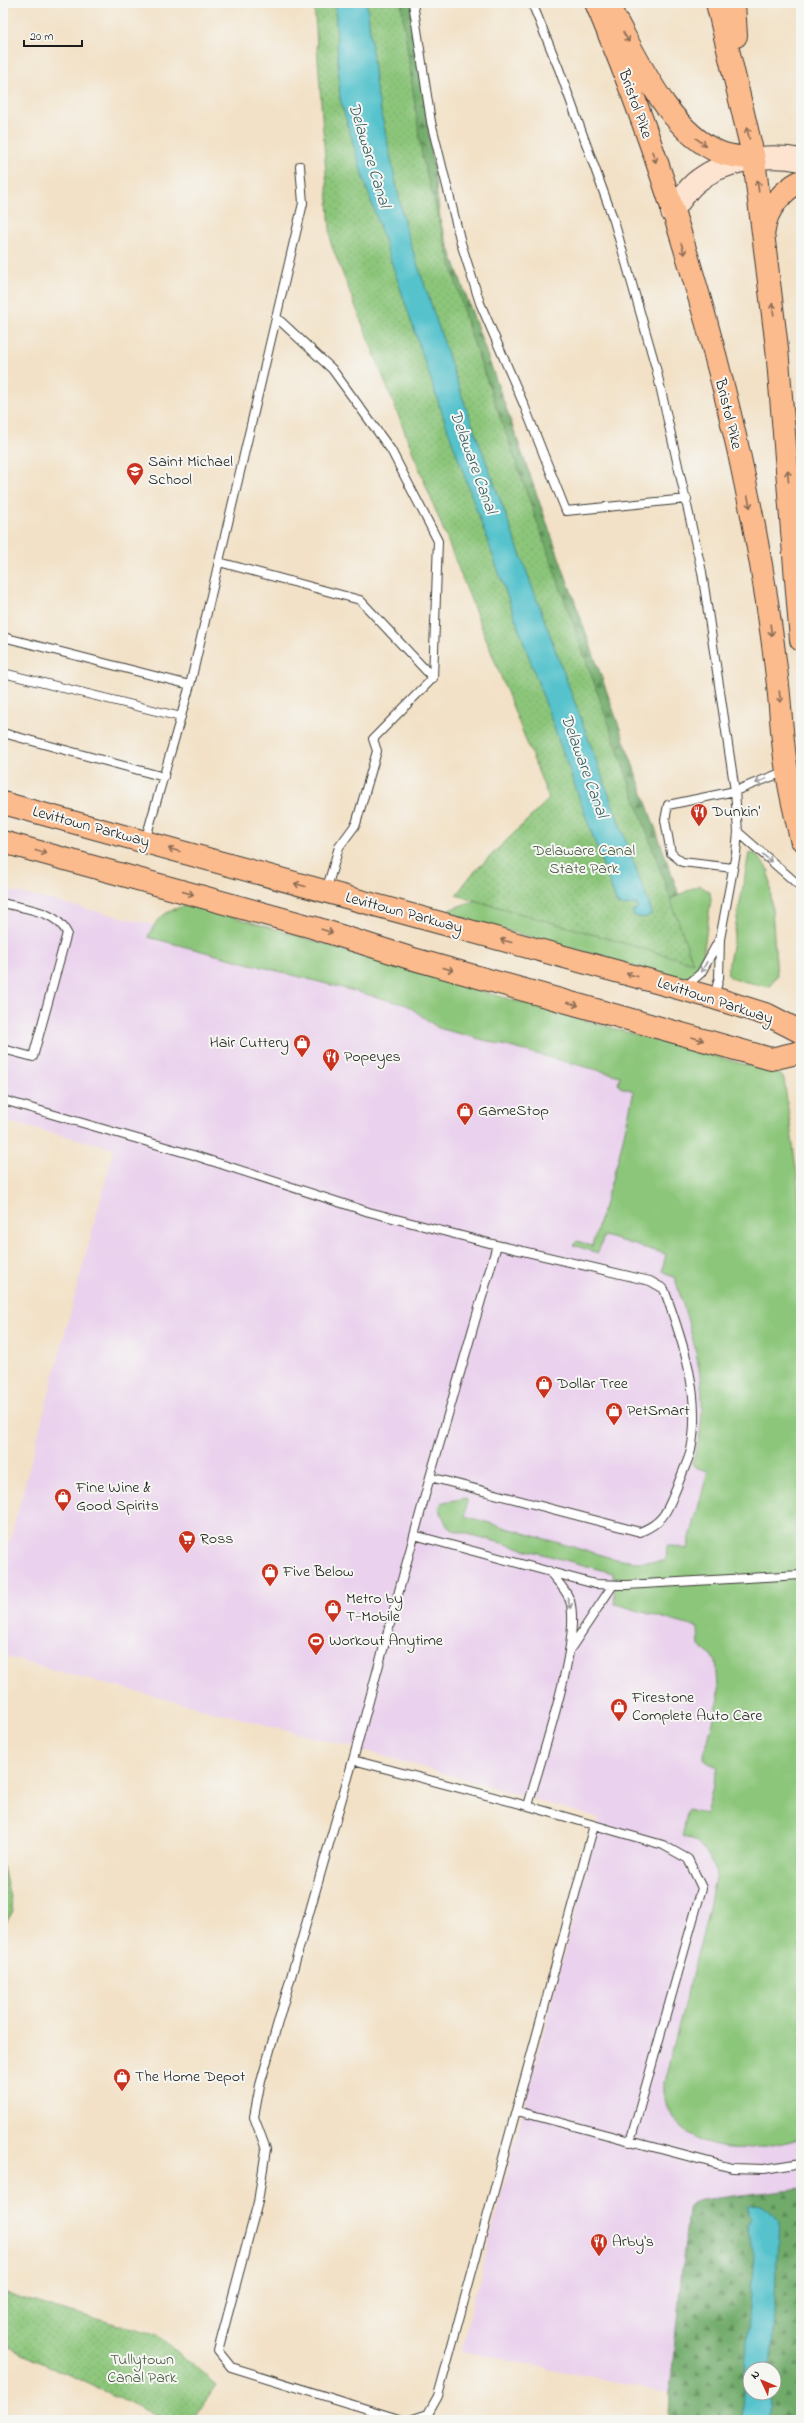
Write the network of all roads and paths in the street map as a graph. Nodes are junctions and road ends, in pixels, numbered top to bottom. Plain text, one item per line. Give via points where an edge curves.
1 (413, 3) edge
2 (532, 3) edge
3 (596, 3) edge
4 (606, 3) edge
5 (717, 3) edge
6 (734, 3) edge
7 (742, 107) junction
8 (754, 158) junction
9 (801, 160) edge
10 (300, 166) dead end
11 (801, 181) edge
12 (672, 212) junction
13 (764, 239) junction
14 (276, 317) junction
15 (687, 499) junction
16 (219, 562) junction
17 (3, 637) edge
18 (801, 640) edge
19 (3, 673) edge
20 (433, 678) junction
21 (190, 685) junction
22 (181, 717) junction
23 (3, 733) edge
24 (787, 771) junction
25 (164, 777) junction
26 (735, 791) junction
27 (3, 803) edge
28 (738, 832) junction
29 (801, 839) edge
30 (3, 842) edge
31 (145, 842) junction
32 (733, 868) junction
33 (801, 887) edge
34 (326, 892) junction
35 (3, 903) edge
36 (720, 939) junction
37 (682, 989) junction
38 (714, 998) junction
39 (801, 1032) edge
40 (3, 1049) edge
41 (801, 1052) edge
42 (3, 1100) edge
43 (497, 1245) junction
44 (430, 1477) junction
45 (414, 1535) junction
46 (549, 1571) junction
47 (801, 1575) edge
48 (613, 1585) junction
49 (570, 1648) junction
50 (353, 1760) junction
51 (528, 1806) junction
52 (594, 1824) junction
53 (517, 2111) junction
54 (630, 2142) junction
55 (801, 2163) edge
56 (402, 2420) edge
57 (410, 2420) edge

1 - 15 lane via 431,122 461,242 480,302 566,511
2 - 15 lane via 559,69 614,221 656,368
3 -> 12 main road, Bristol Pike
4 -> 8 main road via 657,92 686,129 698,140 722,154
5 - 7 main road
6 - 7 main road
8 -> 7 main road
8 - 9 main road via 786,157
8 - 12 main road via 718,169 705,176 694,184
13 -> 8 main road
10 - 14 lane via 303,203
11 - 13 main road via 772,206 765,221
12 -> 24 main road, Bristol Pike via 718,372 754,526 775,658
18 -> 13 main road via 777,348
14 - 16 lane
14 - 20 lane via 332,369 391,450 438,541
15 - 26 lane via 708,609
16 - 20 lane via 360,600
16 - 21 lane
17 - 21 lane
19 - 22 lane
20 - 34 lane via 373,739 377,751 356,824 339,847
21 - 22 lane
22 - 25 lane
23 - 25 lane
24 -> 26 lane
24 - 29 main road, Bristol Pike
25 - 31 lane
26 - 28 lane
26 - 32 lane via 668,805 665,820 670,853 682,862
27 - 31 main road, Levittown Parkway
28 - 32 lane
28 -> 33 lane
30 -> 41 main road via 312,927 410,958 770,1059
34 -> 31 main road, Levittown Parkway
32 - 36 lane
37 -> 34 main road, Levittown Parkway
35 - 40 lane via 52,916 67,933 33,1057
36 -> 37 lane via 701,973
36 - 38 lane via 719,978
37 - 38 main road, Levittown Parkway
38 - 39 main road, Levittown Parkway via 768,1015
42 - 43 lane via 193,1155 369,1212
43 - 44 lane
43 - 44 lane via 650,1281 664,1288 683,1341 693,1395 695,1425 691,1451 666,1513 656,1526 640,1532
44 - 45 lane
45 - 46 lane
45 - 50 lane
46 - 48 lane via 595,1584
46 -> 49 lane via 570,1600
47 - 48 lane
48 - 49 lane
49 - 51 lane
50 - 51 lane
50 - 56 lane via 260,2085 254,2117 266,2149 258,2202 218,2351 231,2367
51 - 52 lane
52 - 53 lane
52 - 54 lane via 663,1845 688,1859 702,1888
53 - 54 lane
53 - 57 lane via 438,2396 428,2414
54 - 55 lane via 732,2168 764,2169

